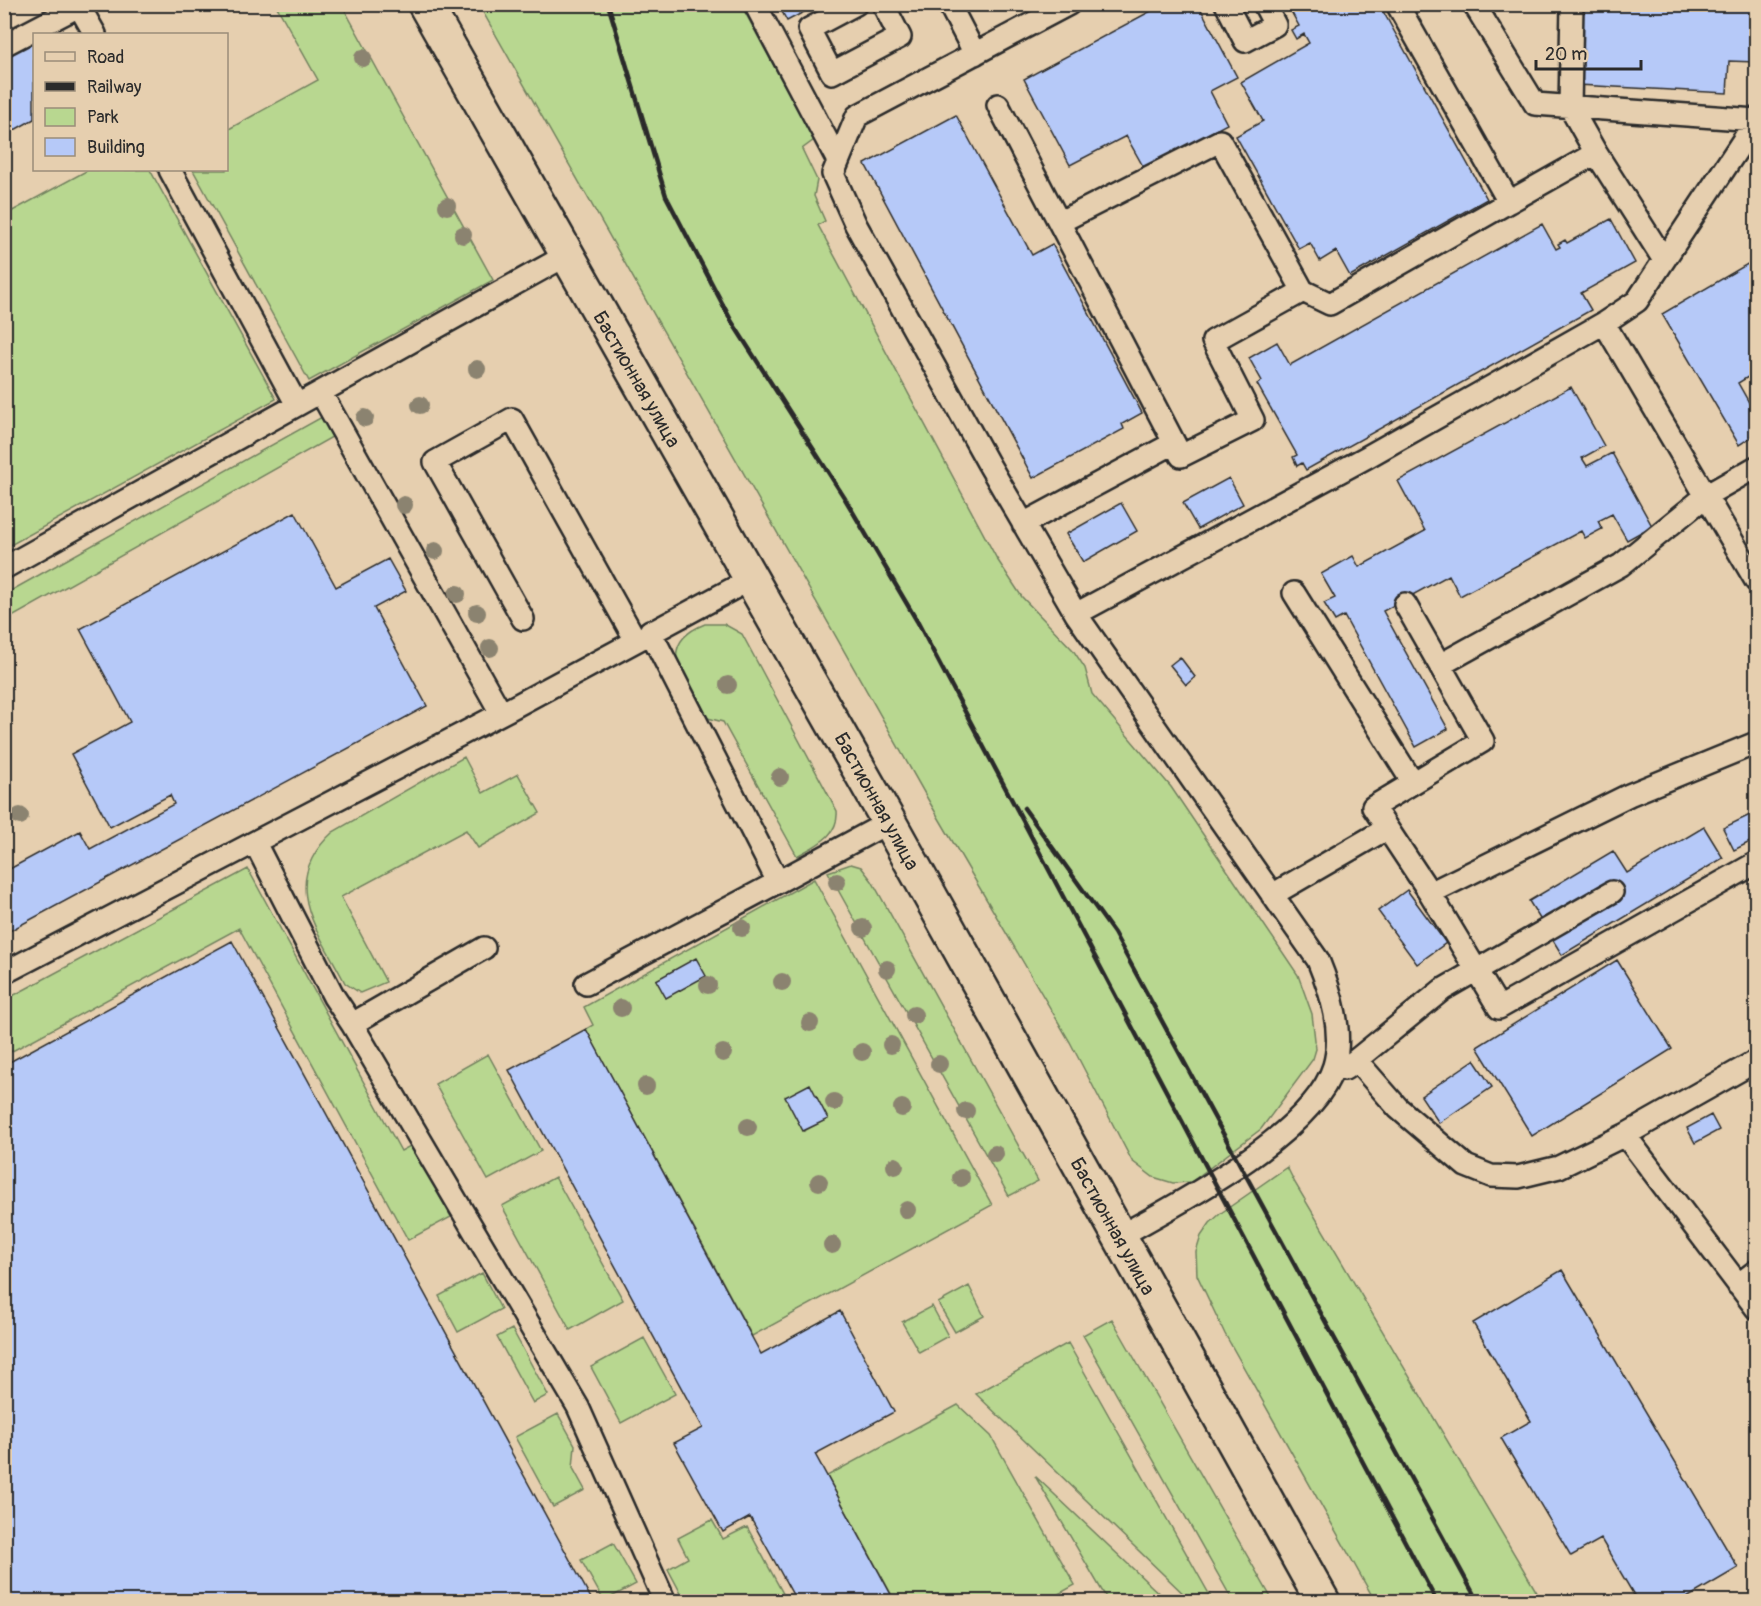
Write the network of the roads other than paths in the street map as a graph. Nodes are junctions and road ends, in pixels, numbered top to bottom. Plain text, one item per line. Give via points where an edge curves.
1 (425, 4) edge
2 (755, 4) edge
3 (856, 4) edge
4 (883, 4) edge
5 (949, 4) edge
6 (1069, 4) edge
7 (1226, 4) edge
8 (1264, 4) edge
9 (1396, 4) edge
10 (1474, 4) edge
11 (1572, 4) edge
12 (94, 33) edge
13 (4, 45) edge
14 (975, 54) junction
15 (998, 105) dead end
16 (1570, 107) junction
17 (1756, 121) edge
18 (1596, 153) junction
19 (838, 161) junction
20 (171, 171) edge
21 (1509, 202) junction
22 (1060, 222) junction
23 (567, 255) junction
24 (1664, 260) junction
25 (1303, 291) junction
26 (1604, 323) junction
27 (321, 393) junction
28 (297, 405) junction
29 (1174, 443) junction
30 (1756, 467) edge
31 (1707, 495) junction
32 (1023, 525) junction
33 (4, 568) edge
34 (751, 579) junction
35 (1756, 581) edge
36 (1294, 593) dead end
37 (1405, 604) dead end
38 (1076, 614) junction
39 (523, 619) dead end
40 (642, 635) junction
41 (1440, 665) junction
42 (501, 713) junction
43 (1756, 743) edge
44 (1413, 783) junction
45 (889, 822) junction
46 (1386, 829) junction
47 (255, 843) junction
48 (1756, 863) edge
49 (778, 882) junction
50 (1612, 892) dead end
51 (1430, 893) junction
52 (1272, 895) junction
53 (484, 948) dead end
54 (1476, 969) junction
55 (4, 973) edge
56 (586, 984) dead end
57 (352, 1024) junction
58 (1356, 1060) junction
59 (1756, 1061) edge
60 (1327, 1083) junction
61 (1625, 1135) junction
62 (1118, 1237) junction
63 (1756, 1271) edge
64 (1737, 1285) junction
65 (1756, 1308) edge
66 (665, 1602) edge
67 (1323, 1602) edge

1 - 23 main road, Бастионная улица
2 - 19 lane
3 - 4 lane via 809,29 832,73 900,38
5 - 14 lane
6 - 14 lane
7 - 8 lane via 1245,41 1275,25
9 - 21 lane
10 - 16 lane via 1535,104
11 - 16 lane
12 - 13 lane via 79,6
14 - 19 lane via 857,116
15 - 22 lane
16 - 17 lane
16 - 18 lane
17 - 24 lane
18 - 21 lane
18 - 24 lane
19 - 32 lane via 833,174 856,225
20 - 28 lane
21 - 25 lane via 1330,304
22 - 25 lane via 1220,141
22 - 29 lane
23 - 27 lane
23 - 34 main road, Бастионная улица
24 - 26 lane via 1637,301
25 - 29 lane via 1213,341 1253,420 1181,456
26 - 31 lane
26 - 38 lane
27 - 28 lane
27 - 42 lane
28 - 33 lane
29 - 32 lane
30 - 31 lane
31 - 35 lane
31 - 41 lane via 1621,565
32 - 38 lane
34 - 40 lane
34 - 45 main road, Бастионная улица
36 - 44 lane
37 - 41 lane
38 - 52 lane
39 - 40 lane via 435,462 512,419
40 - 42 lane
40 - 49 lane
41 - 44 lane via 1483,741
42 - 47 lane
43 - 51 lane via 1629,795
44 - 46 lane via 1373,807
45 - 49 lane
45 - 62 main road, Бастионная улица
46 - 51 lane
46 - 52 lane
47 - 55 lane
47 - 57 lane via 334,997
48 - 54 lane via 1499,1008
49 - 56 lane
50 - 54 lane
51 - 54 lane
52 - 60 lane via 1318,960 1329,988 1338,1043
53 - 57 lane
54 - 58 lane via 1442,990
57 - 66 lane via 578,1407
58 - 60 lane
58 - 61 lane via 1428,1135 1466,1166 1491,1176 1518,1178 1537,1174
59 - 61 lane
60 - 62 lane via 1270,1142 1194,1195
61 - 64 lane
62 - 67 main road, Бастионная улица
63 - 64 lane
64 - 65 lane

